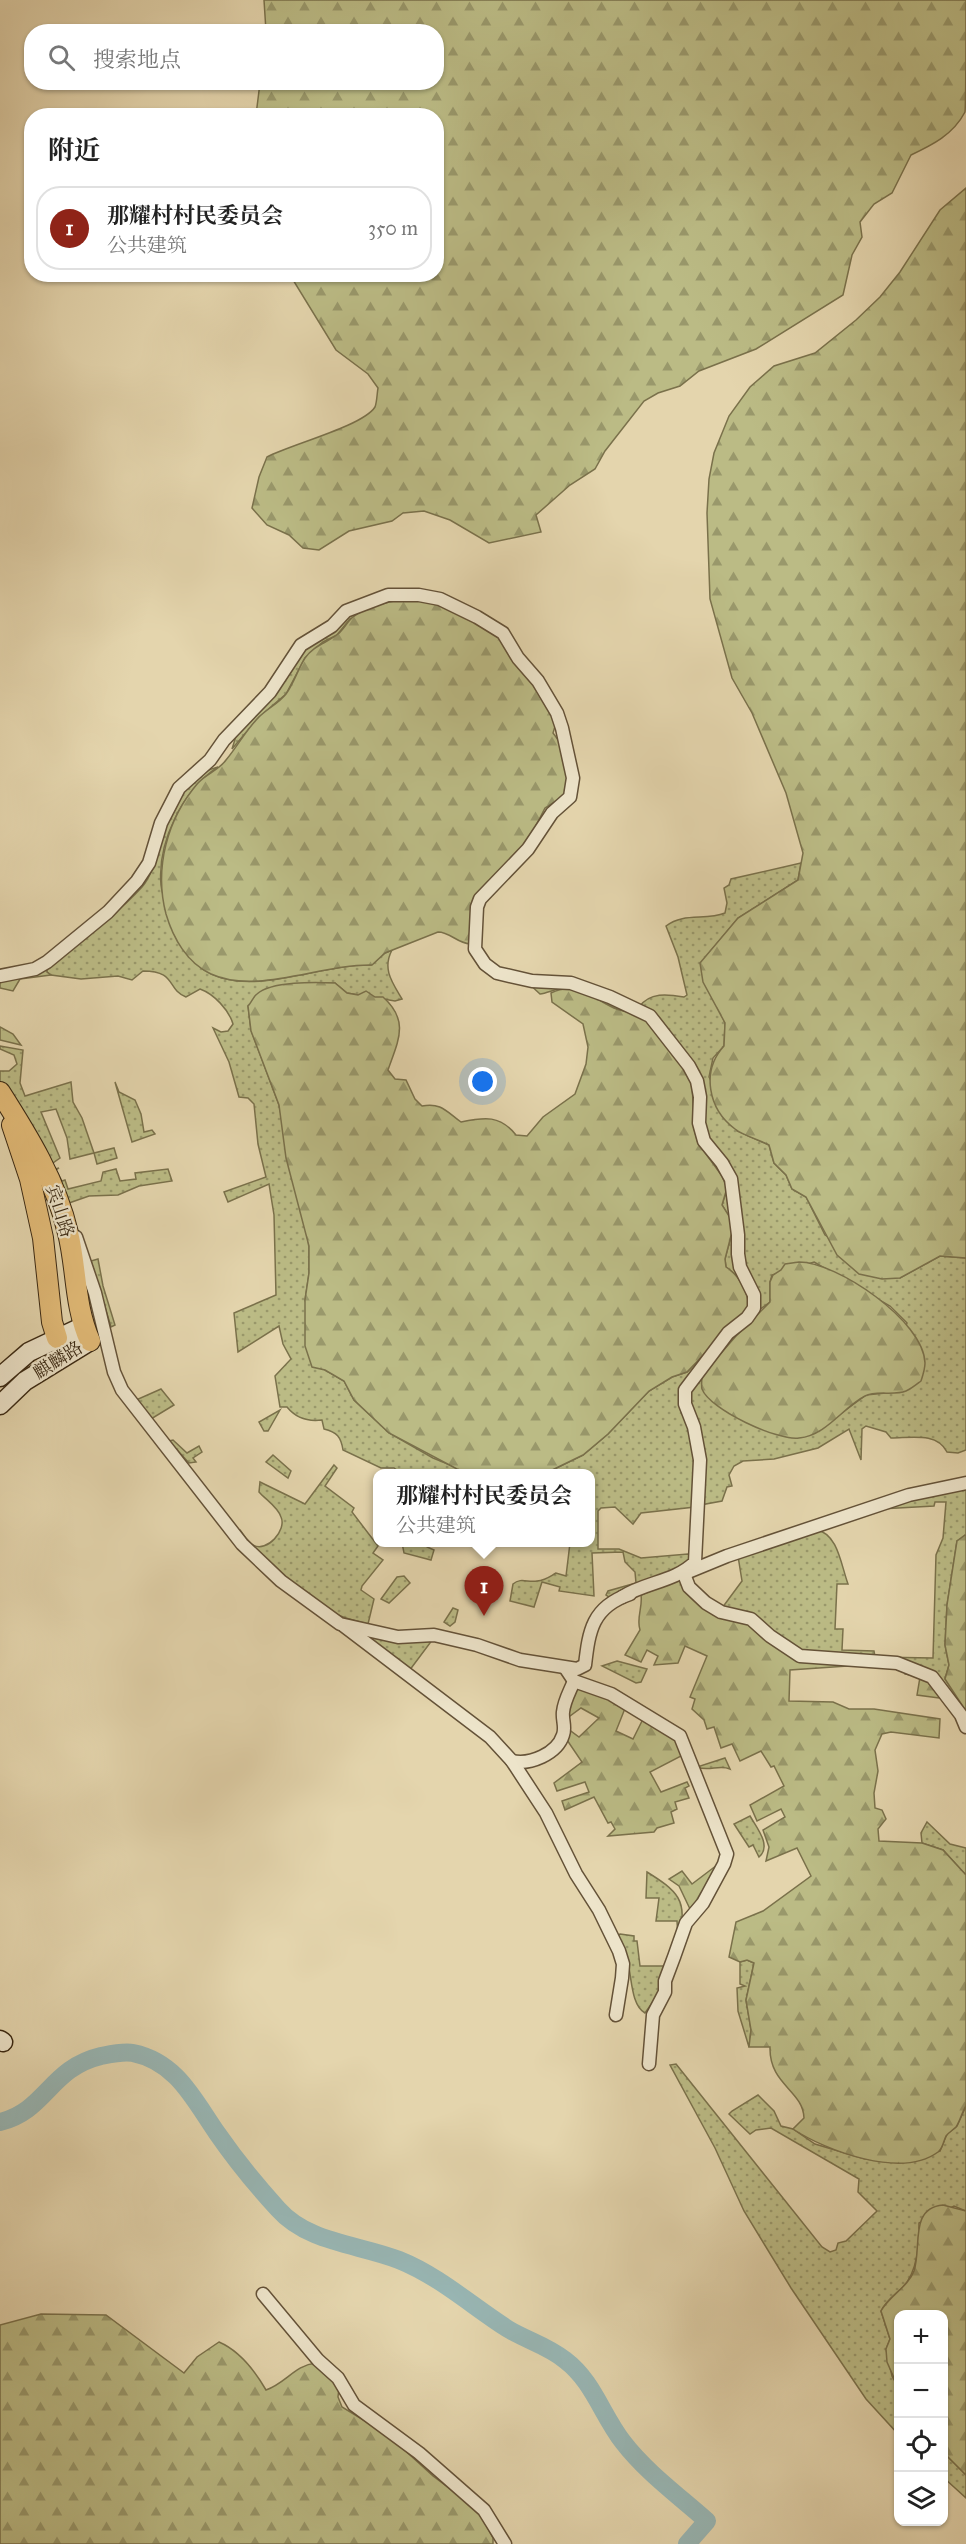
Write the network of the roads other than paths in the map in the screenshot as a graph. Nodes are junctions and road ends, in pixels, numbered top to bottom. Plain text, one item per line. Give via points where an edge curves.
1 (0, 976) edge
2 (0, 1092) edge
3 (0, 1101) edge
4 (65, 1218) junction
5 (87, 1334) junction
6 (57, 1338) junction
7 (0, 1377) edge
8 (0, 1405) edge
9 (966, 1483) edge
10 (684, 1575) junction
11 (622, 1597) junction
12 (340, 1624) junction
13 (566, 1669) junction
14 (574, 1681) junction
15 (966, 1727) edge
16 (512, 1761) junction
17 (616, 2015) dead end
18 (649, 2064) dead end
19 (263, 2294) dead end
20 (505, 2544) edge

1 - 11 street via 35,969 48,962 123,898 149,863 161,823 184,781 210,760 270,692 301,645 332,626 346,611 388,595 419,595 440,599 503,633 557,713 574,784 570,797 552,813 528,849 480,899 475,949 485,964 497,972 532,981 571,983 650,1016 690,1066 697,1081 699,1123 704,1141 730,1179 740,1267 754,1294 754,1308 747,1318 728,1334 685,1390 700,1460 694,1562 687,1570
2 - 4 main road, 宾山路 via 43,1164
3 - 6 main road, 宾山路 via 16,1133 33,1190
4 - 5 main road, 宾山路 via 79,1309
4 - 12 street via 84,1258 114,1372 133,1406 257,1560
5 - 6 main road, 麒麟路
5 - 8 main road, 麒麟路
6 - 7 main road, 麒麟路 via 29,1352
9 - 10 street via 892,1500 727,1556
10 - 11 street
10 - 15 street via 689,1587 706,1603 721,1612 751,1619 800,1656 886,1662 909,1666 932,1677
11 - 13 street via 605,1608 591,1627 585,1665
12 - 13 street via 398,1637 434,1635
12 - 16 street via 490,1737
13 - 14 street
14 - 16 street via 564,1704 565,1729 561,1740 536,1760
14 - 18 street via 611,1694 680,1736 727,1854 703,1903 689,1918 665,1981 665,1992 652,2015
16 - 17 street via 546,1813 619,1951 623,1964
19 - 20 street via 338,2378 354,2405 419,2453 484,2510

